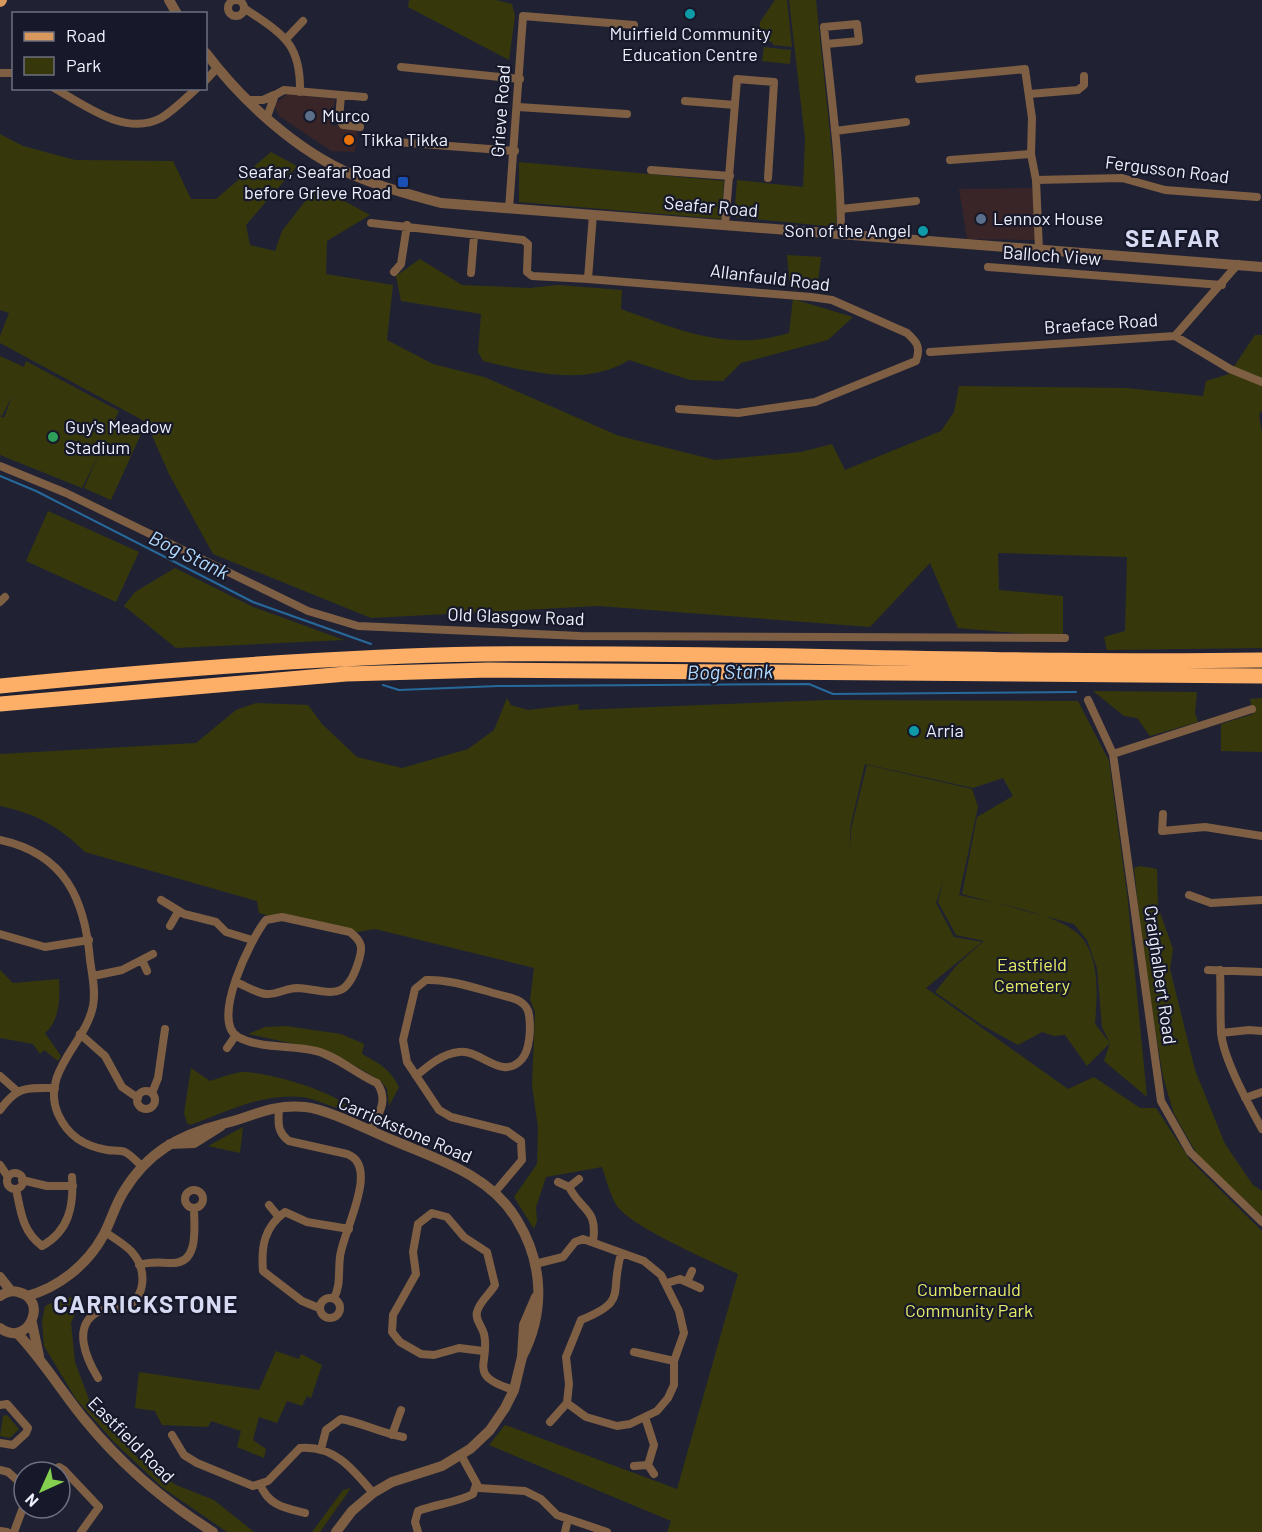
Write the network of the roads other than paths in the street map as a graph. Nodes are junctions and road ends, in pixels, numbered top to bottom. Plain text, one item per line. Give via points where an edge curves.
1 (244, 8) dead end
2 (303, 21) dead end
3 (634, 25) dead end
4 (286, 39) junction
5 (826, 44) dead end
6 (207, 54) edge
7 (401, 67) dead end
8 (217, 68) junction
9 (1084, 76) dead end
10 (207, 79) edge
11 (520, 79) junction
12 (919, 79) dead end
13 (58, 90) edge
14 (195, 90) edge
15 (300, 92) junction
16 (1029, 94) junction
17 (274, 95) junction
18 (341, 96) junction
19 (364, 97) dead end
20 (249, 100) junction
21 (685, 101) dead end
22 (735, 105) junction
23 (518, 107) junction
24 (627, 114) dead end
25 (267, 117) junction
26 (906, 122) dead end
27 (360, 127) dead end
28 (836, 131) junction
29 (396, 142) dead end
30 (515, 151) junction
31 (1031, 154) junction
32 (950, 160) dead end
33 (651, 170) dead end
34 (730, 176) junction
35 (768, 178) dead end
36 (1036, 180) junction
37 (1257, 197) dead end
38 (916, 201) dead end
39 (509, 209) junction
40 (841, 209) junction
41 (593, 214) junction
42 (371, 223) dead end
43 (407, 225) junction
44 (725, 225) junction
45 (841, 235) junction
46 (474, 236) junction
47 (1039, 250) junction
48 (1238, 264) junction
49 (988, 267) dead end
50 (1262, 267) edge
51 (394, 272) dead end
52 (471, 273) dead end
53 (588, 279) junction
54 (1222, 285) junction
55 (1175, 336) junction
56 (930, 352) dead end
57 (1262, 382) edge
58 (679, 409) dead end
59 (0, 466) edge
60 (1065, 638) dead end
61 (1262, 660) edge
62 (1262, 676) edge
63 (0, 686) edge
64 (1088, 700) dead end
65 (0, 704) edge
66 (1252, 709) dead end
67 (1113, 753) junction
68 (1163, 814) dead end
69 (1262, 836) edge
70 (0, 840) edge
71 (1189, 894) dead end
72 (161, 900) dead end
73 (1262, 900) edge
74 (178, 912) junction
75 (170, 926) dead end
76 (0, 934) edge
77 (89, 940) junction
78 (252, 940) junction
79 (153, 954) dead end
80 (142, 960) junction
81 (1208, 970) dead end
82 (1220, 970) junction
83 (147, 971) dead end
84 (1262, 972) edge
85 (93, 976) junction
86 (236, 982) junction
87 (165, 1029) dead end
88 (1262, 1031) edge
89 (1221, 1033) junction
90 (80, 1034) junction
91 (236, 1035) junction
92 (227, 1048) dead end
93 (0, 1076) edge
94 (416, 1076) junction
95 (55, 1088) junction
96 (16, 1091) junction
97 (1262, 1092) edge
98 (152, 1093) junction
99 (138, 1098) junction
100 (1245, 1098) junction
101 (279, 1108) junction
102 (0, 1110) edge
103 (1262, 1129) edge
104 (370, 1131) junction
105 (0, 1165) edge
106 (142, 1167) junction
107 (8, 1176) junction
108 (579, 1179) dead end
109 (22, 1180) junction
110 (558, 1182) dead end
111 (569, 1187) junction
112 (16, 1189) junction
113 (495, 1192) junction
114 (269, 1205) dead end
115 (194, 1208) dead end
116 (278, 1216) junction
117 (1262, 1222) edge
118 (349, 1229) junction
119 (105, 1232) junction
120 (594, 1242) junction
121 (621, 1254) junction
122 (535, 1264) junction
123 (139, 1266) junction
124 (692, 1270) dead end
125 (0, 1277) edge
126 (687, 1282) junction
127 (667, 1283) junction
128 (700, 1288) dead end
129 (11, 1291) junction
130 (43, 1292) junction
131 (0, 1296) edge
132 (27, 1296) junction
133 (334, 1298) junction
134 (319, 1308) junction
135 (34, 1310) junction
136 (32, 1323) junction
137 (1, 1330) edge
138 (17, 1333) junction
139 (483, 1352) junction
140 (634, 1352) dead end
141 (39, 1356) junction
142 (674, 1361) junction
143 (98, 1378) dead end
144 (514, 1390) junction
145 (567, 1403) junction
146 (0, 1405) edge
147 (401, 1410) dead end
148 (645, 1417) junction
149 (550, 1422) dead end
150 (172, 1435) dead end
151 (392, 1435) junction
152 (403, 1437) dead end
153 (0, 1443) edge
154 (321, 1449) junction
155 (461, 1455) junction
156 (648, 1465) junction
157 (634, 1466) dead end
158 (654, 1474) dead end
159 (72, 1484) edge
160 (260, 1484) junction
161 (477, 1485) junction
162 (373, 1493) junction
163 (305, 1513) dead end
164 (568, 1519) junction
165 (0, 1531) edge
166 (7, 1532) edge
167 (81, 1532) edge
168 (213, 1532) edge
169 (336, 1532) edge
170 (418, 1532) edge
171 (566, 1532) edge
172 (607, 1532) edge

1 - 4 street
2 - 4 street
3 - 11 street, Grieve Road via 523,15
4 - 15 street via 299,63
5 - 28 street
6 - 8 street, Seafar Road
7 - 11 street
8 - 10 street
8 - 20 street, Seafar Road
9 - 16 street via 1084,85 1078,90
11 - 23 street, Grieve Road
12 - 16 street via 1025,69
13 - 14 street via 113,120 138,124 161,118
15 - 17 street via 284,90
15 - 18 street
16 - 31 street
17 - 20 street
17 - 25 street
18 - 19 street
18 - 27 street via 339,119 343,125
20 - 25 street, Seafar Road
21 - 22 street
22 - 34 street
22 - 35 street via 737,79 775,78 774,152
23 - 24 street
23 - 30 street, Grieve Road
25 - 39 street, Seafar Road via 314,153 352,175 441,203
26 - 28 street
28 - 40 street
29 - 30 street
30 - 39 street, Grieve Road
31 - 32 street
31 - 36 street
33 - 34 street
34 - 44 street
36 - 37 street, Fergusson Road via 1122,178 1165,190
36 - 47 street
38 - 40 street
39 - 41 street, Seafar Road
40 - 45 street
41 - 44 street, Seafar Road
41 - 53 street
42 - 43 street
43 - 46 street via 470,232
43 - 51 street via 401,264
44 - 45 street, Seafar Road
45 - 47 street, Seafar Road
46 - 52 street
46 - 53 street via 523,240 528,244 527,272 532,276
47 - 48 street, Seafar Road
48 - 50 street, Seafar Road
48 - 54 street
49 - 54 street, Balloch View
53 - 58 street, Allanfauld Road via 783,292 832,300 917,341 916,360 815,402 738,413
54 - 55 street
55 - 56 street, Braeface Road
55 - 57 street, Braeface Road via 1230,369
59 - 60 street, Old Glasgow Road via 66,493 308,612 358,626 580,636
61 - 63 highway via 484,654 197,666
62 - 65 highway via 489,670 346,674
64 - 67 street, Craighalbert Road
66 - 67 street
67 - 117 street, Craighalbert Road via 1161,1101 1190,1152
68 - 69 street via 1162,831 1205,827
70 - 77 street via 30,850 61,874 80,903
71 - 73 street via 1211,903
72 - 74 street
74 - 75 street
74 - 78 street via 216,922 226,932
76 - 77 street via 45,947
77 - 85 street
78 - 86 street
78 - 86 street via 266,920 282,917 350,932 359,939 362,950 354,976 332,995 292,988 266,994
79 - 80 street
80 - 83 street
80 - 85 street via 122,970
81 - 82 street
82 - 84 street
82 - 89 street
85 - 90 street via 93,1006
86 - 91 street via 227,1015
87 - 98 street
88 - 89 street
89 - 100 street
90 - 95 street via 66,1053
90 - 99 street via 105,1056 122,1087
91 - 92 street
91 - 104 street via 316,1051 377,1083 383,1091 383,1106
93 - 96 street
94 - 94 street via 407,1062 403,1040 415,989 426,980 481,989 519,1000 527,1007 528,1047 519,1062 502,1067 462,1051 440,1058
94 - 113 street via 439,1110 451,1117 507,1131 521,1141 522,1160
95 - 96 street
95 - 106 street via 58,1114 78,1141 125,1152
96 - 102 street
97 - 100 street
98 - 99 street via 144,1092
98 - 99 street via 155,1100 150,1108 141,1107
100 - 103 street
101 - 104 street, Carrickstone Road via 307,1107
101 - 106 street, Carrickstone Road via 193,1131
101 - 118 street via 281,1135 289,1141 347,1154 360,1163 362,1173
104 - 113 street, Carrickstone Road via 457,1168
105 - 107 street
106 - 119 street, Carrickstone Road via 124,1192
107 - 109 street via 16,1174
107 - 112 street via 8,1185
108 - 111 street
109 - 112 street
109 - 112 street via 47,1186 72,1182 72,1209 61,1230 42,1246 22,1223
110 - 111 street
111 - 120 street via 596,1224
113 - 122 street, Carrickstone Road via 524,1230
114 - 116 street
115 - 123 street via 194,1243 186,1258
116 - 118 street via 290,1212 307,1222
116 - 134 street via 264,1239 263,1271 302,1301
118 - 133 street via 340,1256
119 - 123 street via 132,1252
119 - 130 street, Carrickstone Road via 81,1264
120 - 121 street
120 - 122 street via 583,1239 563,1257
121 - 127 street via 644,1261
121 - 145 street via 614,1301 602,1312 581,1320 567,1349
122 - 144 street, Carrickstone Road via 535,1329 522,1357
123 - 143 street via 142,1287 133,1302 123,1308 98,1312 88,1323 84,1350
124 - 126 street
125 - 129 street
126 - 127 street via 680,1279
126 - 128 street
127 - 142 street via 683,1321 684,1333
129 - 131 street
129 - 132 street
130 - 132 street, Carrickstone Road
130 - 135 street, Carrickstone Road
132 - 135 street
133 - 134 street via 324,1299
133 - 134 street via 340,1306 337,1316 324,1317
135 - 136 street, Carrickstone Road
136 - 138 street
136 - 141 street, Eastfield Road
137 - 138 street
138 - 141 street, Eastfield Road
139 - 139 street via 484,1334 477,1310 495,1285 487,1252 464,1237 447,1217 432,1213 418,1224 413,1252 416,1274 395,1309 392,1332 400,1342 421,1354 434,1355 459,1348
139 - 144 street via 483,1369 493,1383
140 - 142 street
141 - 168 street, Eastfield Road via 86,1421 126,1464 176,1507
142 - 148 street via 674,1385 668,1398 657,1411
144 - 155 street, Carrickstone Road via 494,1425
145 - 148 street via 586,1418 604,1424 630,1424
145 - 149 street
146 - 153 street via 7,1404 28,1428 13,1445
147 - 151 street
148 - 156 street via 654,1445
150 - 160 street via 184,1455 197,1463 253,1486
151 - 152 street
151 - 154 street via 341,1419 326,1430
154 - 160 street via 300,1448 268,1481
154 - 162 street via 340,1458
155 - 161 street
155 - 162 street, Carrickstone Road
156 - 157 street
156 - 158 street
159 - 167 street via 99,1507
160 - 163 street via 264,1496 278,1506
161 - 164 street via 525,1491
161 - 170 street via 466,1498 418,1511
162 - 169 street, Carrickstone Road
164 - 171 street
164 - 172 street
165 - 166 street

